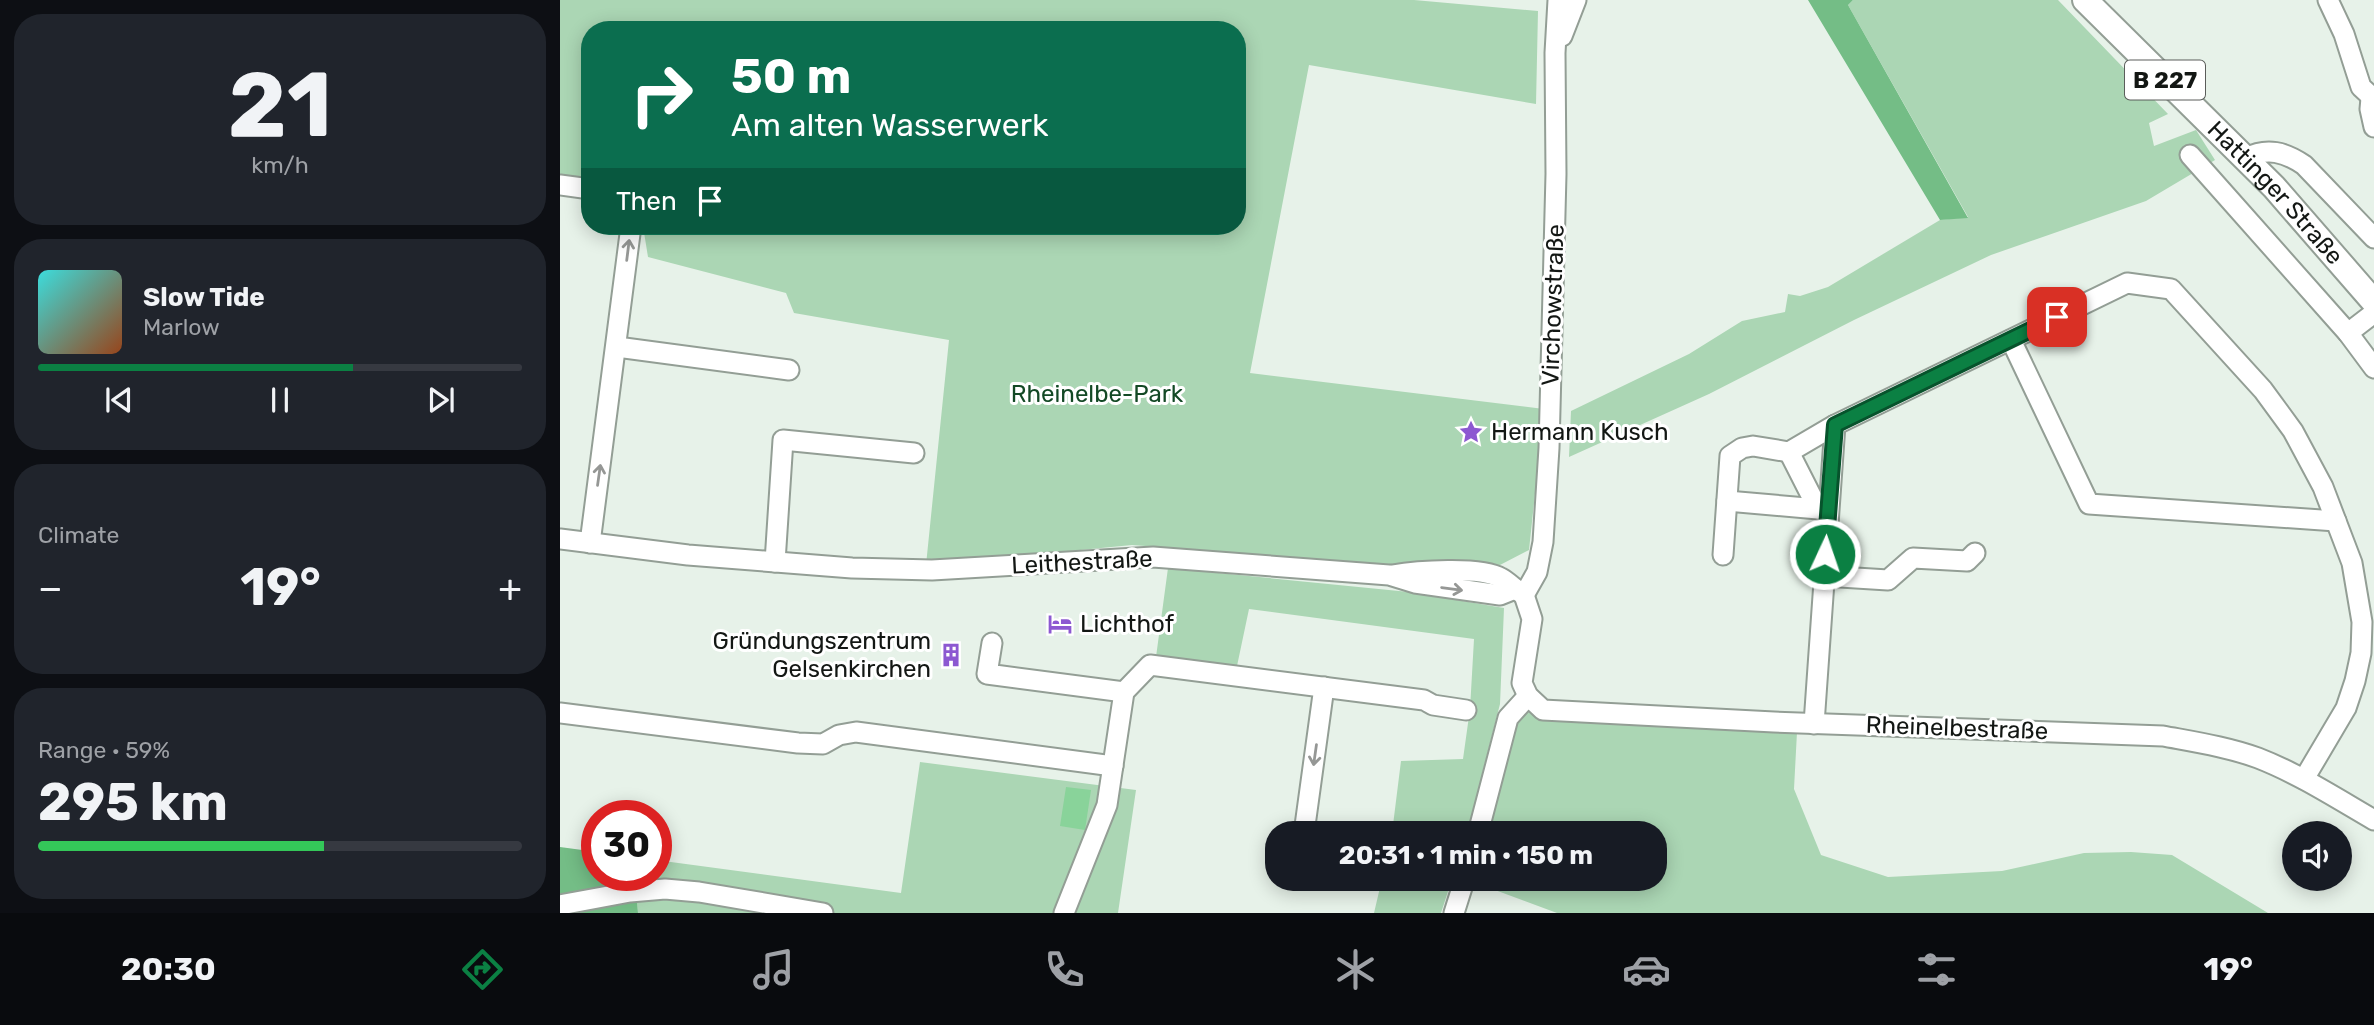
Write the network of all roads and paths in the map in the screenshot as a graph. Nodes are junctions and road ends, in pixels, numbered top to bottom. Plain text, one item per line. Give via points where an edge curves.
1 (1558, 0) edge
2 (1576, 0) edge
3 (2085, 0) edge
4 (2328, 0) edge
5 (1555, 53) junction
6 (2373, 99) edge
7 (2374, 127) edge
8 (2190, 155) dead end
9 (2246, 158) junction
10 (560, 185) edge
11 (581, 188) edge
12 (630, 235) edge
13 (2374, 238) edge
14 (2374, 302) edge
15 (2374, 313) edge
16 (2348, 333) junction
17 (2011, 340) junction
18 (617, 347) junction
19 (2374, 368) edge
20 (789, 370) dead end
21 (1835, 425) junction
22 (1789, 452) junction
23 (914, 453) dead end
24 (1727, 501) junction
25 (1823, 509) junction
26 (2336, 521) junction
27 (560, 539) edge
28 (590, 543) junction
29 (1975, 553) dead end
30 (1723, 555) dead end
31 (775, 562) junction
32 (1824, 576) junction
33 (1519, 592) junction
34 (992, 643) dead end
35 (1324, 687) junction
36 (1124, 692) junction
37 (1528, 696) junction
38 (1466, 710) dead end
39 (560, 713) edge
40 (1814, 724) junction
41 (1113, 765) junction
42 (2304, 779) junction
43 (2374, 820) edge
44 (1306, 821) edge
45 (1481, 821) edge
46 (1461, 891) edge
47 (560, 905) edge
48 (823, 913) edge
49 (1064, 913) edge
50 (1454, 913) edge

1 - 5 street, Virchowstraße
2 - 5 street, Virchowstraße
3 - 9 main road, Hattinger Straße / B 227
4 - 6 street via 2361,87
5 - 33 street, Virchowstraße via 1549,448 1537,572
6 - 7 street
8 - 16 street, Hattinger Straße
9 - 13 street via 2274,151 2304,164
9 - 14 main road, Hattinger Straße / B 227
10 - 11 street
18 -> 12 street
15 - 16 street
16 - 19 street, Hattinger Straße
17 - 21 street
17 - 26 street via 2089,504
17 - 26 street via 2127,283 2171,289 2263,390 2293,431
18 - 20 street
28 -> 18 street
21 - 22 street
21 - 25 street
22 - 24 street via 1753,446 1730,456
22 - 25 street
23 - 31 street via 783,440
24 - 25 street
24 - 30 street
25 - 32 street
26 - 42 street via 2359,594 2361,653 2346,708
27 - 28 street, Leithestraße
28 - 31 street, Leithestraße
29 - 32 street via 1967,561 1913,558 1888,580
31 - 33 street, Leithestraße via 932,570 1153,557 1390,575 1418,570 1484,573 1501,577
32 - 40 street
33 - 37 street via 1532,619 1522,683
34 - 36 street via 987,674
35 - 36 street via 1150,665
35 - 38 street
35 -> 44 street
36 - 41 street
37 - 40 street, Rheinelbestraße via 1543,710
37 - 45 street via 1508,718
39 - 41 street via 797,743 822,744 856,732
40 - 42 street, Rheinelbestraße via 2163,736 2256,757
41 - 49 street via 1107,805
42 - 43 street, Rheinelbestraße
46 - 50 street
47 - 48 street via 664,889

